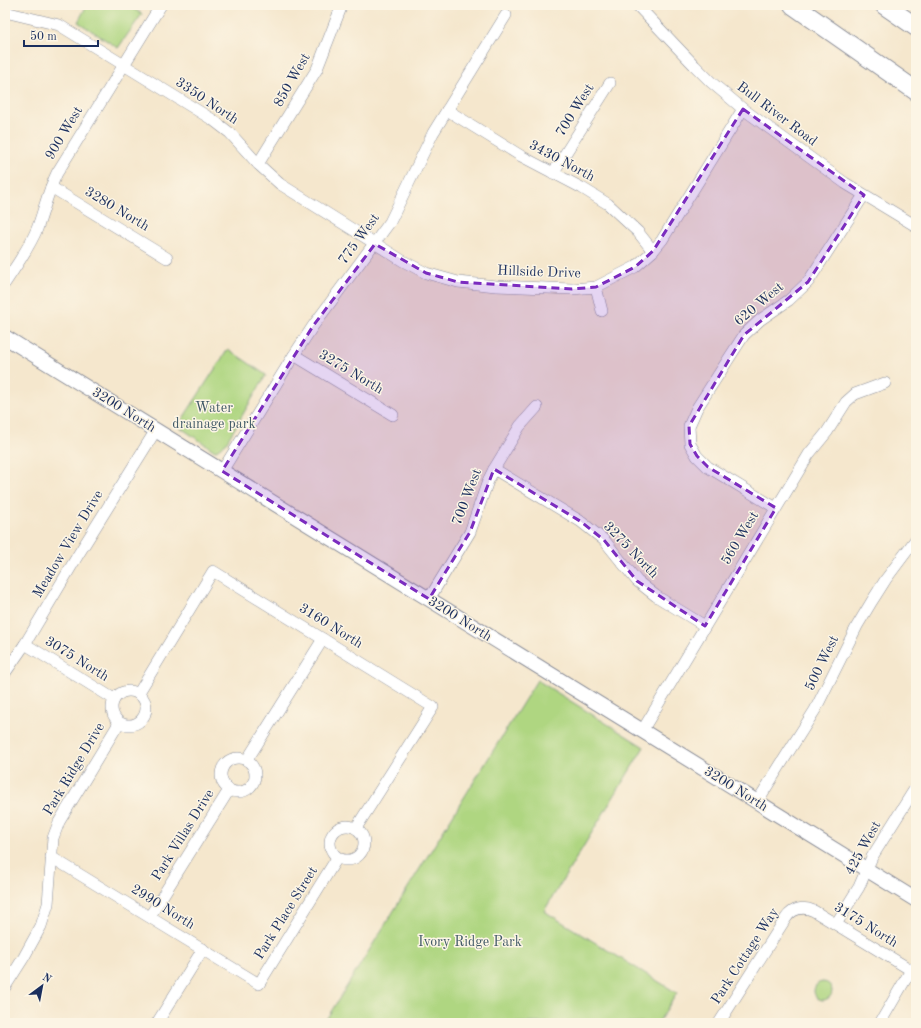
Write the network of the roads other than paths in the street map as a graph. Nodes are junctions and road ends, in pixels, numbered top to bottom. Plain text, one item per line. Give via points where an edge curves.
1 (161, 5) edge
2 (342, 5) edge
3 (637, 5) edge
4 (794, 5) edge
5 (815, 5) edge
6 (884, 5) edge
7 (5, 12) edge
8 (506, 15) dead end
9 (916, 27) edge
10 (123, 65) junction
11 (916, 77) edge
12 (610, 83) dead end
13 (916, 92) edge
14 (743, 109) junction
15 (447, 110) junction
16 (258, 164) junction
17 (553, 173) junction
18 (51, 187) junction
19 (864, 195) junction
20 (916, 226) edge
21 (375, 244) junction
22 (654, 251) junction
23 (167, 258) dead end
24 (5, 283) edge
25 (596, 287) junction
26 (602, 311) dead end
27 (5, 336) edge
28 (294, 355) junction
29 (885, 383) dead end
30 (537, 407) dead end
31 (393, 415) dead end
32 (156, 430) junction
33 (494, 469) junction
34 (222, 471) junction
35 (776, 508) junction
36 (916, 539) edge
37 (429, 599) junction
38 (705, 626) junction
39 (323, 639) junction
40 (25, 644) junction
41 (5, 673) edge
42 (138, 694) junction
43 (114, 699) junction
44 (119, 723) junction
45 (642, 731) junction
46 (247, 760) junction
47 (916, 787) edge
48 (228, 790) junction
49 (757, 802) junction
50 (356, 828) junction
51 (51, 857) junction
52 (337, 858) junction
53 (866, 870) junction
54 (916, 900) edge
55 (798, 908) joint
56 (150, 916) junction
57 (836, 924) junction
58 (202, 950) junction
59 (914, 972) edge
60 (259, 984) joint
61 (5, 987) edge
62 (157, 1023) edge
63 (719, 1023) edge
64 (880, 1023) edge

1 - 10 street, 900 West
2 - 16 street, 850 West via 317,69
3 - 14 street, Bull River Road via 711,82
4 - 13 main road
5 - 11 main road
6 - 9 main road
7 - 10 street, 3350 North via 59,25
8 - 15 street, 775 West
10 - 16 street, 3350 North via 213,120 230,133
10 - 18 street, 900 West
12 - 17 street, 700 West
14 - 19 street, Bull River Road
14 - 22 street, Hillside Drive
15 - 17 street, 3430 North
15 - 21 street, 775 West via 433,133 393,216
16 - 21 street, 3350 North via 280,184
17 - 22 street, 3430 North via 608,204
18 - 23 street, 3280 North
18 - 24 street, 900 West via 31,242
19 - 20 street, Bull River Road
19 - 35 street, 620 West via 808,282 744,335 697,408 689,426 690,444 708,467
21 - 25 street, Hillside Drive via 426,273 458,282 572,289
21 - 28 street, 775 West
22 - 25 street, Hillside Drive via 635,267
25 - 26 street
27 - 32 street, 3200 North
28 - 31 street, 3275 North
28 - 34 street, 775 West
29 - 35 street, 560 West via 855,394 846,402 809,454
30 - 33 street, 700 West via 520,426
32 - 34 street, 3200 North
32 - 40 street, Meadow View Drive
33 - 37 street, 700 West via 470,532
33 - 38 street, 3275 North via 580,521 604,540 637,581 656,596
34 - 37 street, 3200 North
35 - 38 street, 560 West
36 - 49 street, 500 West via 872,600 815,710
37 - 45 street, 3200 North
38 - 45 street, 560 West
39 - 42 street, 3160 North via 213,571
39 - 46 street
39 - 50 street, 3160 North via 433,707
40 - 41 street, Meadow View Drive
40 - 43 street, 3075 North
42 - 43 street via 125,691
42 - 44 street via 145,701 145,716 134,725
43 - 44 street via 112,715
44 - 51 street, Park Ridge Drive via 59,822 53,838
45 - 49 street, 3200 North
46 - 48 street via 237,758 224,764 220,778
46 - 48 street via 255,771 252,784 242,792
47 - 53 street, 425 West
48 - 56 street, Park Villas Drive
49 - 53 street, 3200 North
50 - 52 street via 341,827 330,837 331,851
50 - 52 street via 363,838 361,854 350,861
51 - 56 street, 2990 North
51 - 61 street, Park Ridge Drive via 48,904 41,926
52 - 60 street, Park Place Street
53 - 54 street, 3200 North
53 - 57 street, 425 West via 859,887
55 - 57 street, 3175 North via 809,908
55 - 63 street, Park Cottage Way via 786,918
56 - 58 street, 2990 North
57 - 59 street, 3175 North
58 - 60 street, 2990 North
58 - 62 street
59 - 64 street

